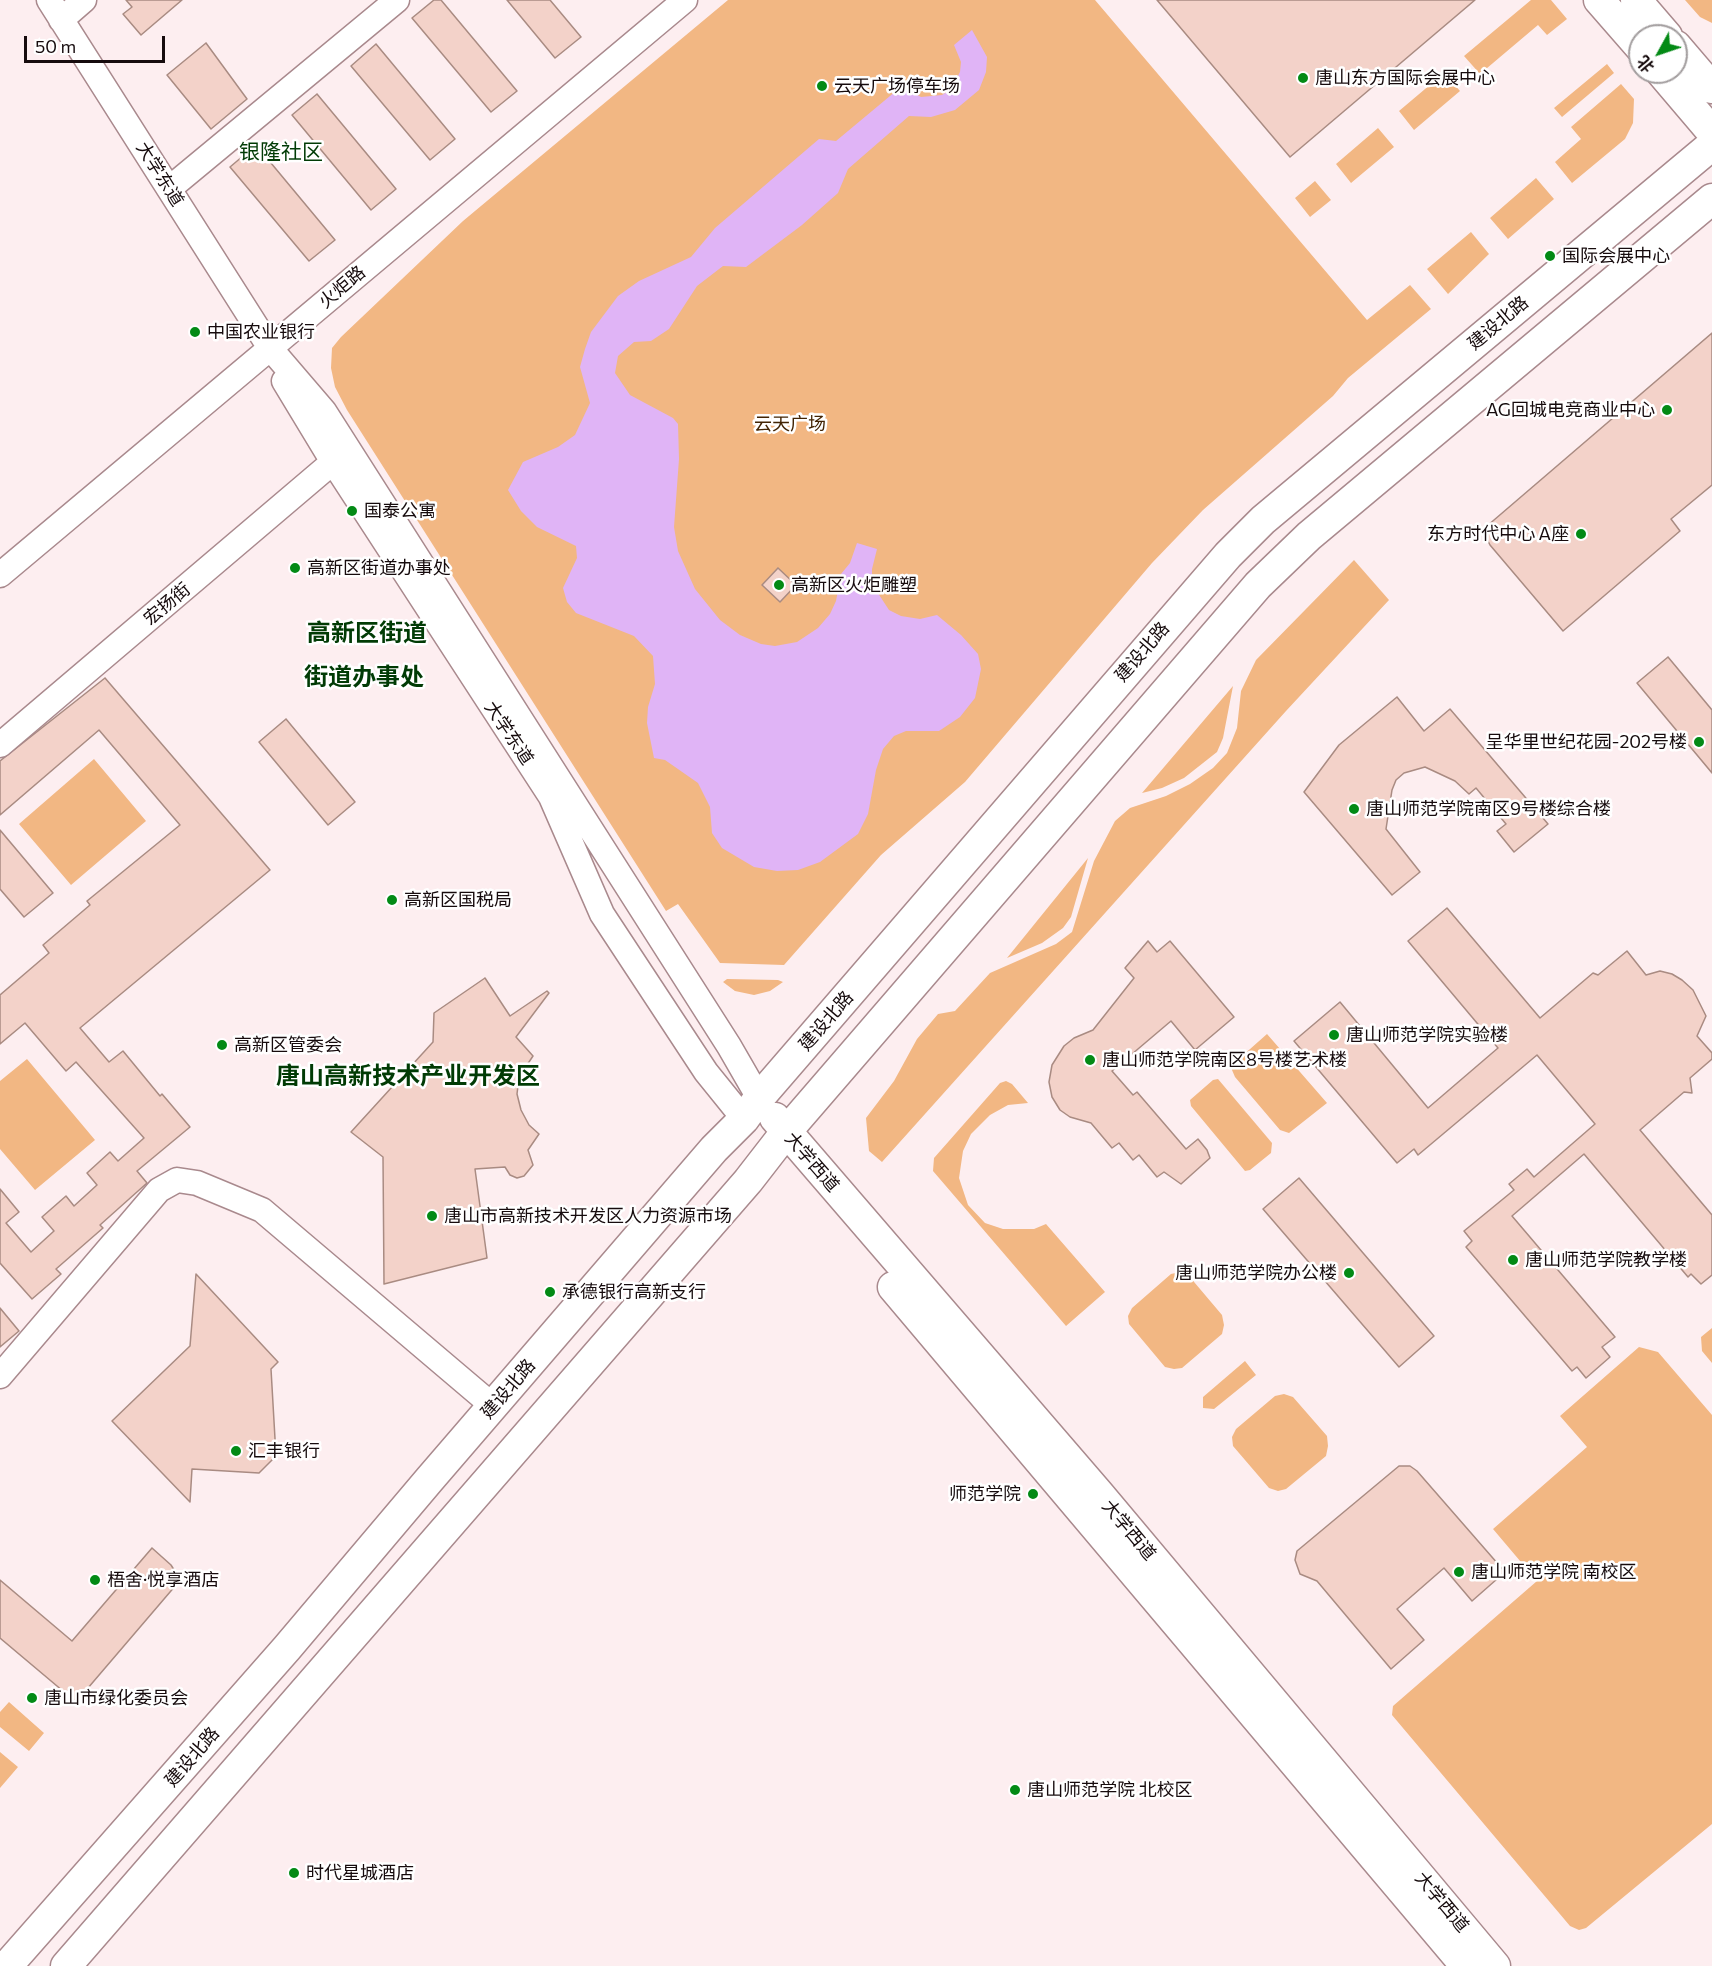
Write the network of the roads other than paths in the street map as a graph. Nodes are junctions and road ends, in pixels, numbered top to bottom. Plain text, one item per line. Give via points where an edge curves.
1 (84, 0) edge
2 (397, 0) edge
3 (685, 0) edge
4 (1599, 0) edge
5 (1636, 0) edge
6 (55, 10) edge
7 (1657, 24) edge
8 (1628, 33) edge
9 (1688, 60) edge
10 (1671, 84) edge
11 (1712, 88) edge
12 (1712, 132) edge
13 (1712, 145) edge
14 (170, 188) junction
15 (1712, 199) edge
16 (270, 348) junction
17 (333, 462) junction
18 (0, 575) edge
19 (0, 745) edge
20 (752, 1108) junction
21 (780, 1141) junction
22 (0, 1376) edge
23 (493, 1406) junction
24 (7, 1966) edge
25 (66, 1966) edge
26 (1466, 1966) edge
27 (1495, 1966) edge

1 - 6 street
2 - 14 street
3 - 16 street, 火炬路
4 - 8 main road
5 - 7 main road
6 - 14 street, 大学东道
9 - 11 main road
10 - 12 main road
13 - 20 main road, 建设北路 via 1242,541 1186,600
14 - 16 street, 大学东道
15 - 21 main road via 1324,523 1265,578
16 - 17 street, 大学东道 via 289,391
16 - 18 street, 火炬路
16 - 20 street, 大学东道 via 324,411 729,1046
17 - 19 street, 宏扬街
17 - 20 street, 大学东道 via 551,797 602,914 706,1072
20 - 21 main road, 大学西道
20 - 23 main road, 建设北路
21 - 25 main road
21 - 26 main road, 大学西道 via 835,1218
21 - 27 main road, 大学西道 via 1099,1494
22 - 23 street via 159,1190 177,1180 197,1183 262,1210 278,1221
23 - 24 main road, 建设北路 via 287,1648

